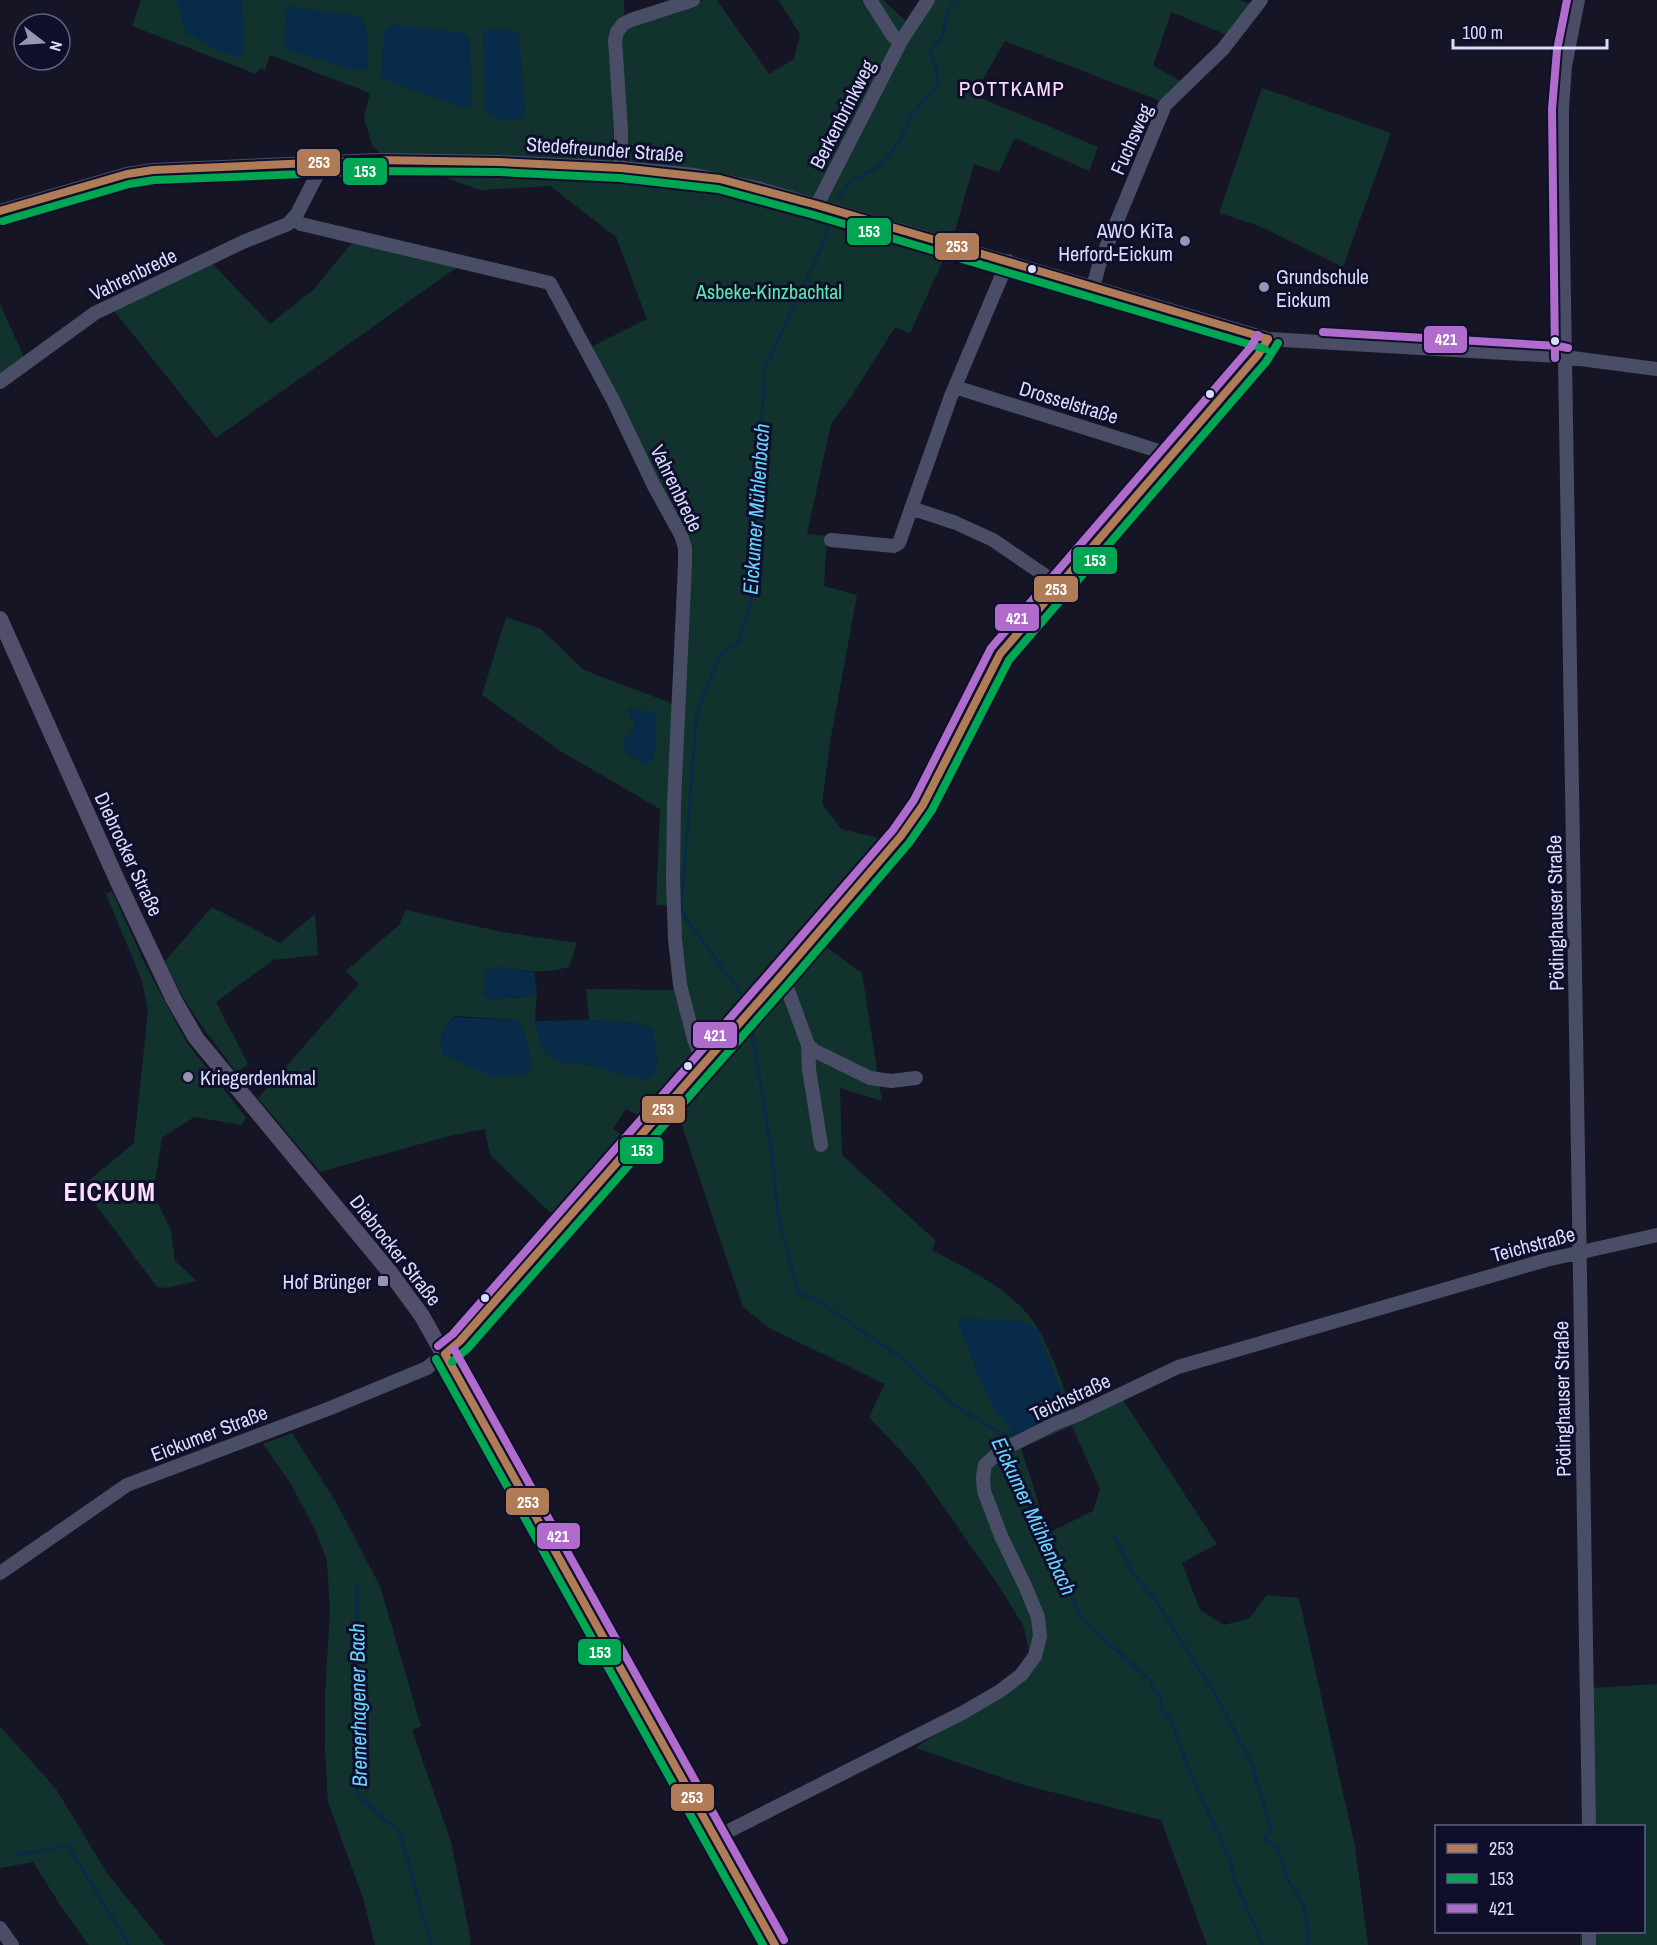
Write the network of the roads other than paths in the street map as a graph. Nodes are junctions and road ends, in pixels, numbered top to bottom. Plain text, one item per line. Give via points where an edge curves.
1 (693, 0) edge
2 (870, 0) edge
3 (928, 0) edge
4 (1261, 0) edge
5 (1578, 0) edge
6 (901, 41) junction
7 (321, 162) junction
8 (621, 168) junction
9 (817, 205) junction
10 (0, 211) edge
11 (294, 219) junction
12 (1008, 261) junction
13 (1094, 286) junction
14 (1268, 339) junction
15 (1565, 358) junction
16 (1657, 369) edge
17 (0, 382) edge
18 (955, 387) junction
19 (1170, 457) junction
20 (911, 508) junction
21 (831, 540) dead end
22 (1059, 585) junction
23 (0, 619) edge
24 (781, 976) junction
25 (808, 1045) junction
26 (703, 1064) junction
27 (916, 1078) dead end
28 (822, 1145) dead end
29 (1657, 1235) edge
30 (1580, 1251) junction
31 (445, 1354) junction
32 (0, 1573) edge
33 (1589, 1825) edge
34 (715, 1839) junction
35 (0, 1928) edge
36 (12, 1945) edge
37 (775, 1945) edge

1 - 8 street via 631,20 617,32
2 - 6 street via 893,36
3 - 6 street, Berkenbrinkweg
4 - 13 street, Fuchsweg via 1223,49 1165,105 1100,262
5 - 15 street, Pödinghauser Straße via 1562,100
6 - 9 street, Berkenbrinkweg
7 - 8 street, Stedefreunder Straße via 467,161
7 - 10 street, Stedefreunder Straße via 141,171
7 - 11 street
8 - 9 street, Stedefreunder Straße via 720,179
9 - 12 street, Stedefreunder Straße
11 - 17 street, Vahrenbrede via 95,313
11 - 26 street, Vahrenbrede via 301,224 550,284 684,541 674,803 675,939 680,986
12 - 13 street, Stedefreunder Straße
12 - 18 street
13 - 14 street, Stedefreunder Straße
14 - 15 street, Stedefreunder Straße
14 - 19 street, Eickumer Straße
15 - 16 street, Stedefreunder Straße
15 - 30 street, Pödinghauser Straße
18 - 19 street, Drosselstraße
18 - 20 street
19 - 22 street, Eickumer Straße
20 - 21 street via 894,546
20 - 22 street via 993,540
22 - 24 street, Eickumer Straße via 995,661 912,822
23 - 31 main road, Diebrocker Straße via 123,891 196,1038 389,1271
24 - 25 street
24 - 26 street, Eickumer Straße
25 - 27 street via 870,1078
25 - 28 street
26 - 31 street, Eickumer Straße
29 - 30 street, Teichstraße
30 - 33 street, Pödinghauser Straße
30 - 34 street, Teichstraße via 1178,1367 998,1453 986,1466 984,1491 1038,1617 1040,1636 1035,1656 1021,1675 982,1702
31 - 32 street, Eickumer Straße via 428,1368 127,1485
31 - 34 main road, Diebrocker Straße
34 - 37 main road, Diebrocker Straße
35 - 36 street

